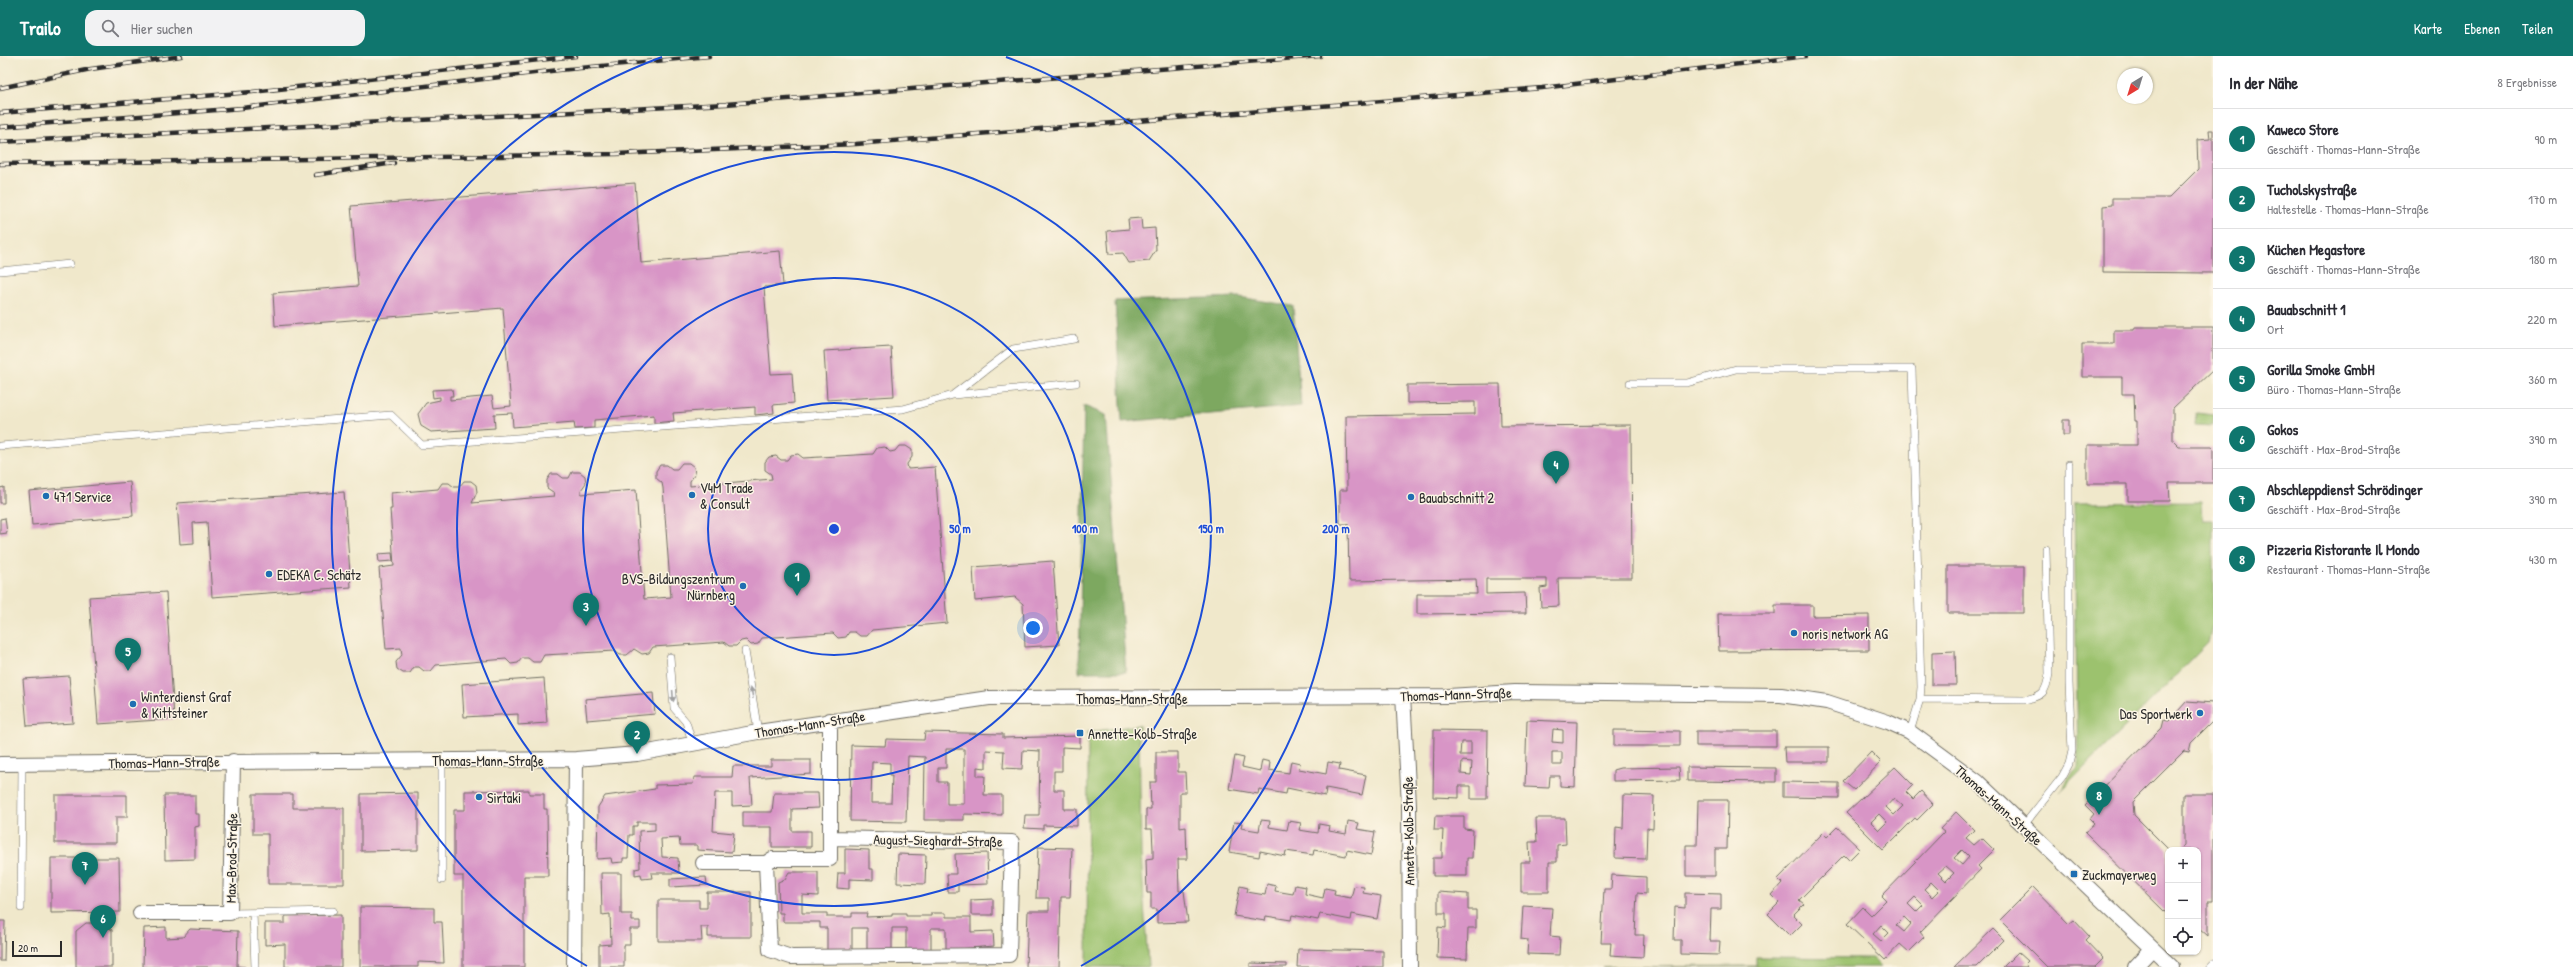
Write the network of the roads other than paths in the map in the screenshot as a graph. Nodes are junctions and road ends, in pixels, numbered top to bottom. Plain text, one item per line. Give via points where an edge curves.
1 (70, 264) dead end
2 (0, 270) edge
3 (1074, 339) dead end
4 (1076, 383) dead end
5 (1630, 383) dead end
6 (953, 394) junction
7 (0, 446) edge
8 (2069, 464) dead end
9 (2046, 549) dead end
10 (745, 651) dead end
11 (670, 657) dead end
12 (1403, 695) junction
13 (1920, 699) junction
14 (830, 720) junction
15 (758, 732) junction
16 (1910, 732) junction
17 (693, 745) junction
18 (576, 759) junction
19 (442, 760) junction
20 (232, 761) junction
21 (0, 764) edge
22 (22, 764) junction
23 (2024, 825) junction
24 (831, 838) junction
25 (703, 863) dead end
26 (766, 863) junction
27 (442, 880) dead end
28 (21, 908) dead end
29 (333, 910) dead end
30 (140, 913) dead end
31 (230, 913) junction
32 (253, 913) junction
33 (2152, 949) junction
34 (2213, 964) edge
35 (255, 967) edge
36 (574, 967) edge
37 (1410, 967) edge
38 (2135, 967) edge
39 (2172, 967) edge
40 (2210, 967) edge

1 - 2 lane
3 - 6 lane via 1013,349
4 - 6 lane
5 - 13 lane via 1687,384 1736,369 1912,369
6 - 7 lane via 903,409 422,445 391,415
8 - 23 lane via 2072,751 2062,778
9 - 13 lane via 2049,674 2046,689 2038,697 2024,700
15 -> 10 lane
11 -> 17 lane via 674,708 686,722
12 - 14 street, Thomas-Mann-Straße via 989,698
12 - 16 street, Thomas-Mann-Straße via 1448,696 1515,692 1781,695 1828,702
12 - 37 street, Annette-Kolb-Straße via 1409,805
13 - 16 lane
14 - 15 street, Thomas-Mann-Straße
14 - 24 street
15 - 17 street, Thomas-Mann-Straße
16 - 23 street, Thomas-Mann-Straße via 1978,782
17 - 18 street, Thomas-Mann-Straße via 614,757
18 - 19 street, Thomas-Mann-Straße
18 - 36 street
19 - 20 street, Thomas-Mann-Straße
19 - 27 lane
20 - 22 street, Thomas-Mann-Straße
20 - 31 street, Max-Brod-Straße
21 - 22 street, Thomas-Mann-Straße
22 - 28 lane
23 - 33 street, Thomas-Mann-Straße
24 - 26 street via 830,859 772,859
24 - 26 street, August-Sieghardt-Straße via 1012,842 1009,955 790,957 770,950
25 - 26 street
29 - 32 lane
30 - 31 street, Max-Brod-Straße
31 - 32 lane
32 - 35 lane
33 - 38 street
33 - 39 street, Thomas-Mann-Straße
34 - 40 lane

